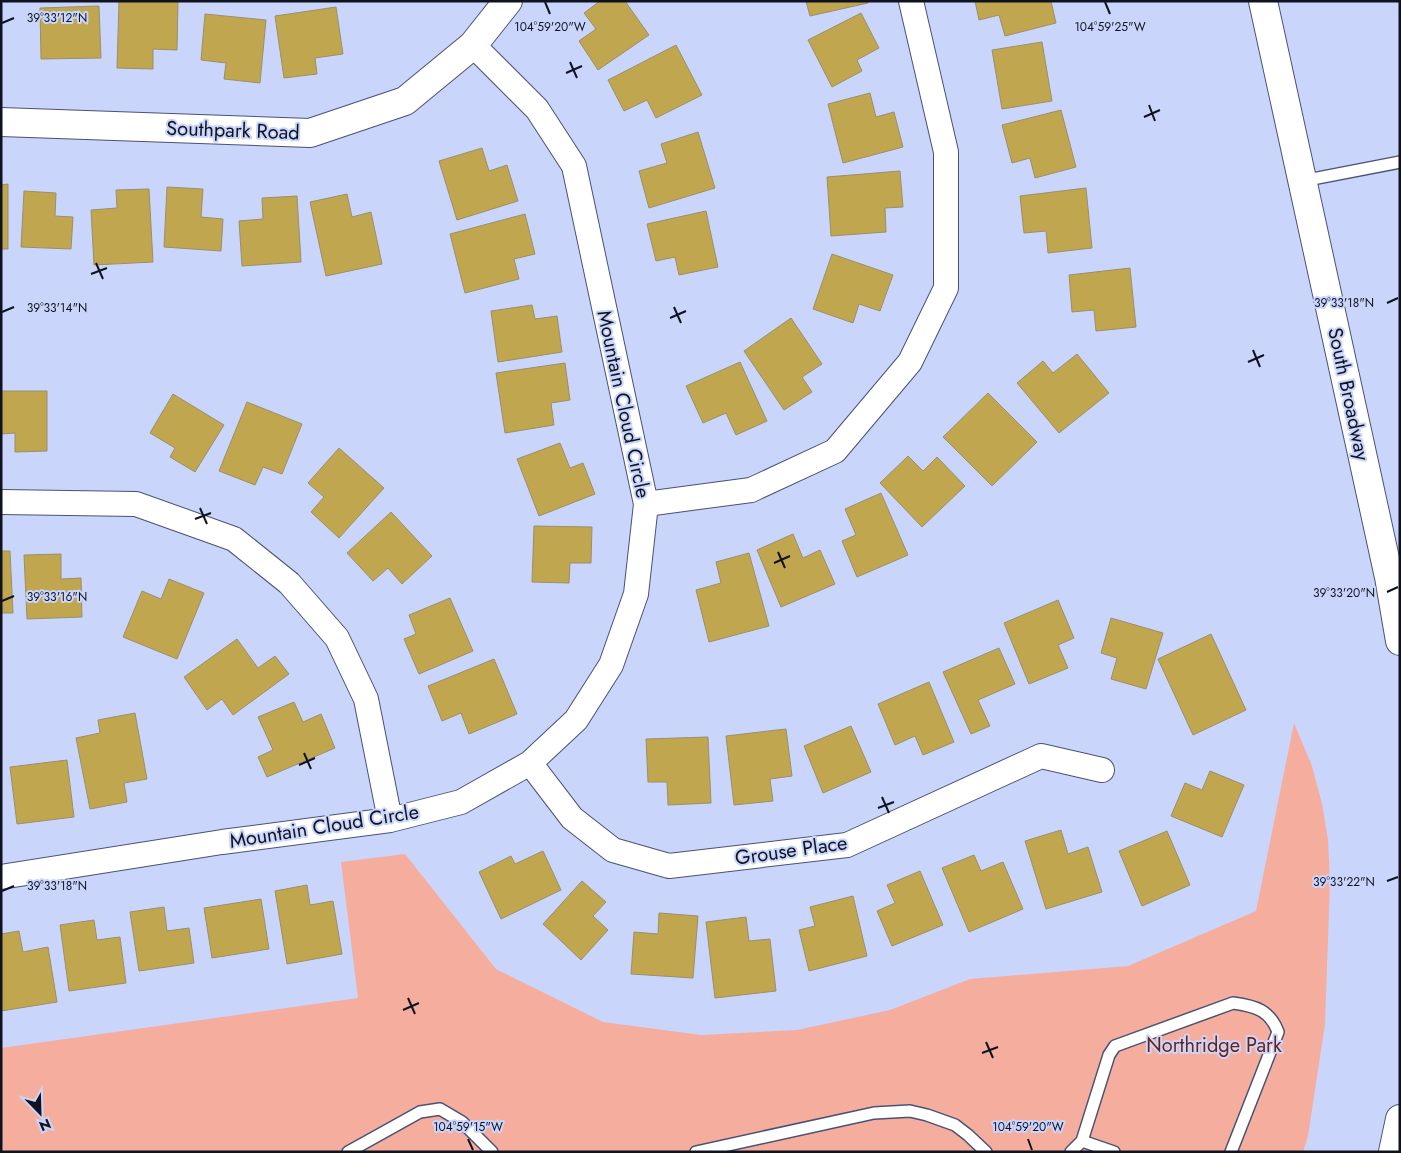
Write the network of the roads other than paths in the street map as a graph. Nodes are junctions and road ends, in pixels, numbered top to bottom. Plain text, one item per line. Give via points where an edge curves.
1 (508, 1) edge
2 (911, 1) edge
3 (1263, 1) edge
4 (472, 45) junction
5 (1, 122) edge
6 (1400, 162) edge
7 (1302, 181) junction
8 (1, 502) edge
9 (646, 504) junction
10 (1400, 640) edge
11 (530, 763) junction
12 (1102, 770) dead end
13 (390, 820) junction
14 (1, 876) edge
15 (1400, 1119) edge
16 (1082, 1141) junction
17 (348, 1152) edge
18 (492, 1152) edge
19 (696, 1152) edge
20 (986, 1152) edge
21 (1071, 1152) edge
22 (1114, 1152) edge
23 (1231, 1152) edge
24 (1393, 1152) edge

1 - 4 main road, Southpark Road
2 - 9 street via 946,152 946,288 910,362 835,451 751,490
3 - 7 main road, South Broadway
4 - 5 main road, Southpark Road via 405,101 310,132
4 - 9 street, Mountain Cloud Circle via 537,109 574,166
6 - 7 lane
7 - 10 main road, South Broadway
8 - 13 street via 136,504 234,539 289,583 337,638 366,699
9 - 11 street, Mountain Cloud Circle via 636,594 611,665 576,720
11 - 12 street, Grouse Place via 572,818 613,850 669,866 846,845 1041,756
11 - 13 street, Mountain Cloud Circle via 461,802
13 - 14 street, Mountain Cloud Circle
15 - 24 main road
16 - 21 lane
16 - 22 lane
16 - 23 lane via 1109,1055 1115,1046 1233,1002 1269,1015 1278,1032
17 - 18 lane via 420,1112 440,1109 462,1122
19 - 20 lane via 874,1113 910,1111 954,1125

